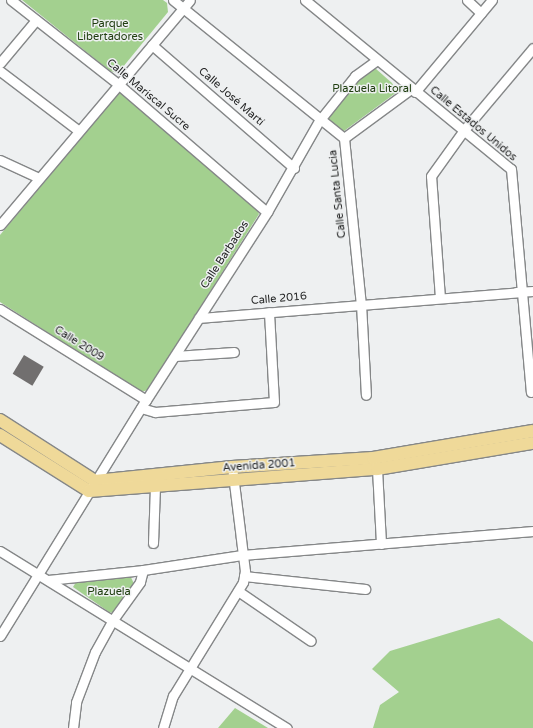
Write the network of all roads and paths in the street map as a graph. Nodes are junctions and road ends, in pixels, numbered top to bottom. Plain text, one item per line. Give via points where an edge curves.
1 (11, 0) edge
2 (173, 0) edge
3 (190, 0) edge
4 (305, 0) edge
5 (467, 0) edge
6 (492, 0) edge
7 (183, 9) junction
8 (482, 13) junction
9 (36, 20) junction
10 (152, 45) junction
11 (533, 48) edge
12 (377, 60) junction
13 (0, 63) edge
14 (0, 71) edge
15 (118, 84) junction
16 (413, 90) junction
17 (319, 121) junction
18 (464, 130) junction
19 (79, 131) junction
20 (344, 138) junction
21 (0, 160) edge
22 (294, 168) junction
23 (39, 178) junction
24 (267, 212) junction
25 (0, 225) edge
26 (533, 291) edge
27 (521, 292) junction
28 (440, 298) junction
29 (361, 304) junction
30 (0, 309) edge
31 (269, 312) junction
32 (199, 318) junction
33 (234, 352) dead end
34 (175, 356) junction
35 (531, 392) dead end
36 (366, 395) dead end
37 (146, 400) junction
38 (141, 408) junction
39 (0, 420) edge
40 (533, 431) edge
41 (0, 435) edge
42 (533, 443) edge
43 (232, 467) junction
44 (377, 469) junction
45 (234, 480) junction
46 (92, 486) junction
47 (155, 486) junction
48 (533, 531) edge
49 (153, 543) dead end
50 (380, 544) junction
51 (0, 551) edge
52 (242, 555) junction
53 (143, 570) junction
54 (37, 574) junction
55 (244, 576) junction
56 (48, 580) junction
57 (365, 589) dead end
58 (238, 591) junction
59 (112, 621) junction
60 (0, 636) edge
61 (311, 641) dead end
62 (189, 668) junction
63 (73, 728) edge
64 (163, 728) edge
65 (287, 728) edge

1 - 9 street, Calle Mariscal Sucre
2 - 7 street, Calle Santa Lucia
3 - 7 street
4 - 12 street, Calle Estados Unidos
5 - 8 street
6 - 8 street
7 - 10 street
7 - 17 street, Calle Santa Lucia
8 - 16 street
9 - 13 street
9 - 15 street, Calle Mariscal Sucre
10 - 15 street
10 - 22 street, Calle José Martí
11 - 18 street
12 - 16 street, Calle Estados Unidos
12 - 17 street, Calle Barbados via 355,76 333,100
14 - 19 street
15 - 19 street
15 - 24 street, Calle Mariscal Sucre
16 - 18 street, Calle Estados Unidos
16 - 20 street
17 - 20 street, Calle Santa Lucia
17 - 22 street, Calle Barbados
18 - 27 street, Calle Estados Unidos via 510,169
18 - 28 street via 431,176
19 - 23 street
20 - 29 street, Calle Santa Lucia
21 - 23 street
22 - 24 street, Calle Barbados
23 - 25 street
24 - 32 street, Calle Barbados
26 - 27 street, Calle 2016
27 - 28 street, Calle 2016
27 - 29 street, Calle 2016
27 - 35 street, Calle Estados Unidos
28 - 29 street, Calle 2016
29 - 31 street, Calle 2016
29 - 36 street, Calle Santa Lucia
30 - 37 street, Calle 2009
31 - 32 street, Calle 2016
31 - 38 street via 274,402 155,412
32 - 34 street, Calle Barbados
33 - 34 street
34 - 37 street, Calle Barbados
37 - 38 street, Calle Barbados
38 - 46 street, Calle Barbados
39 - 46 main road
40 - 43 main road, Avenida 2001 via 373,458
41 - 46 main road
42 - 44 main road, Avenida 2001
43 - 45 street
43 - 46 main road, Avenida 2001
44 - 45 main road, Avenida 2001
44 - 50 street
45 - 47 main road, Avenida 2001
45 - 52 street
46 - 47 main road, Avenida 2001
46 - 54 street, Calle Barbados
47 - 49 street
48 - 50 street
50 - 52 street
51 - 54 street
52 - 53 street
52 - 55 street
53 - 56 street
53 - 59 street via 140,582
54 - 56 street
54 - 60 street, Calle Barbados
55 - 57 street
55 - 58 street
56 - 59 street
58 - 61 street
58 - 62 street
59 - 62 street
59 - 63 street via 84,678 76,702
62 - 64 street via 173,696
62 - 65 street

